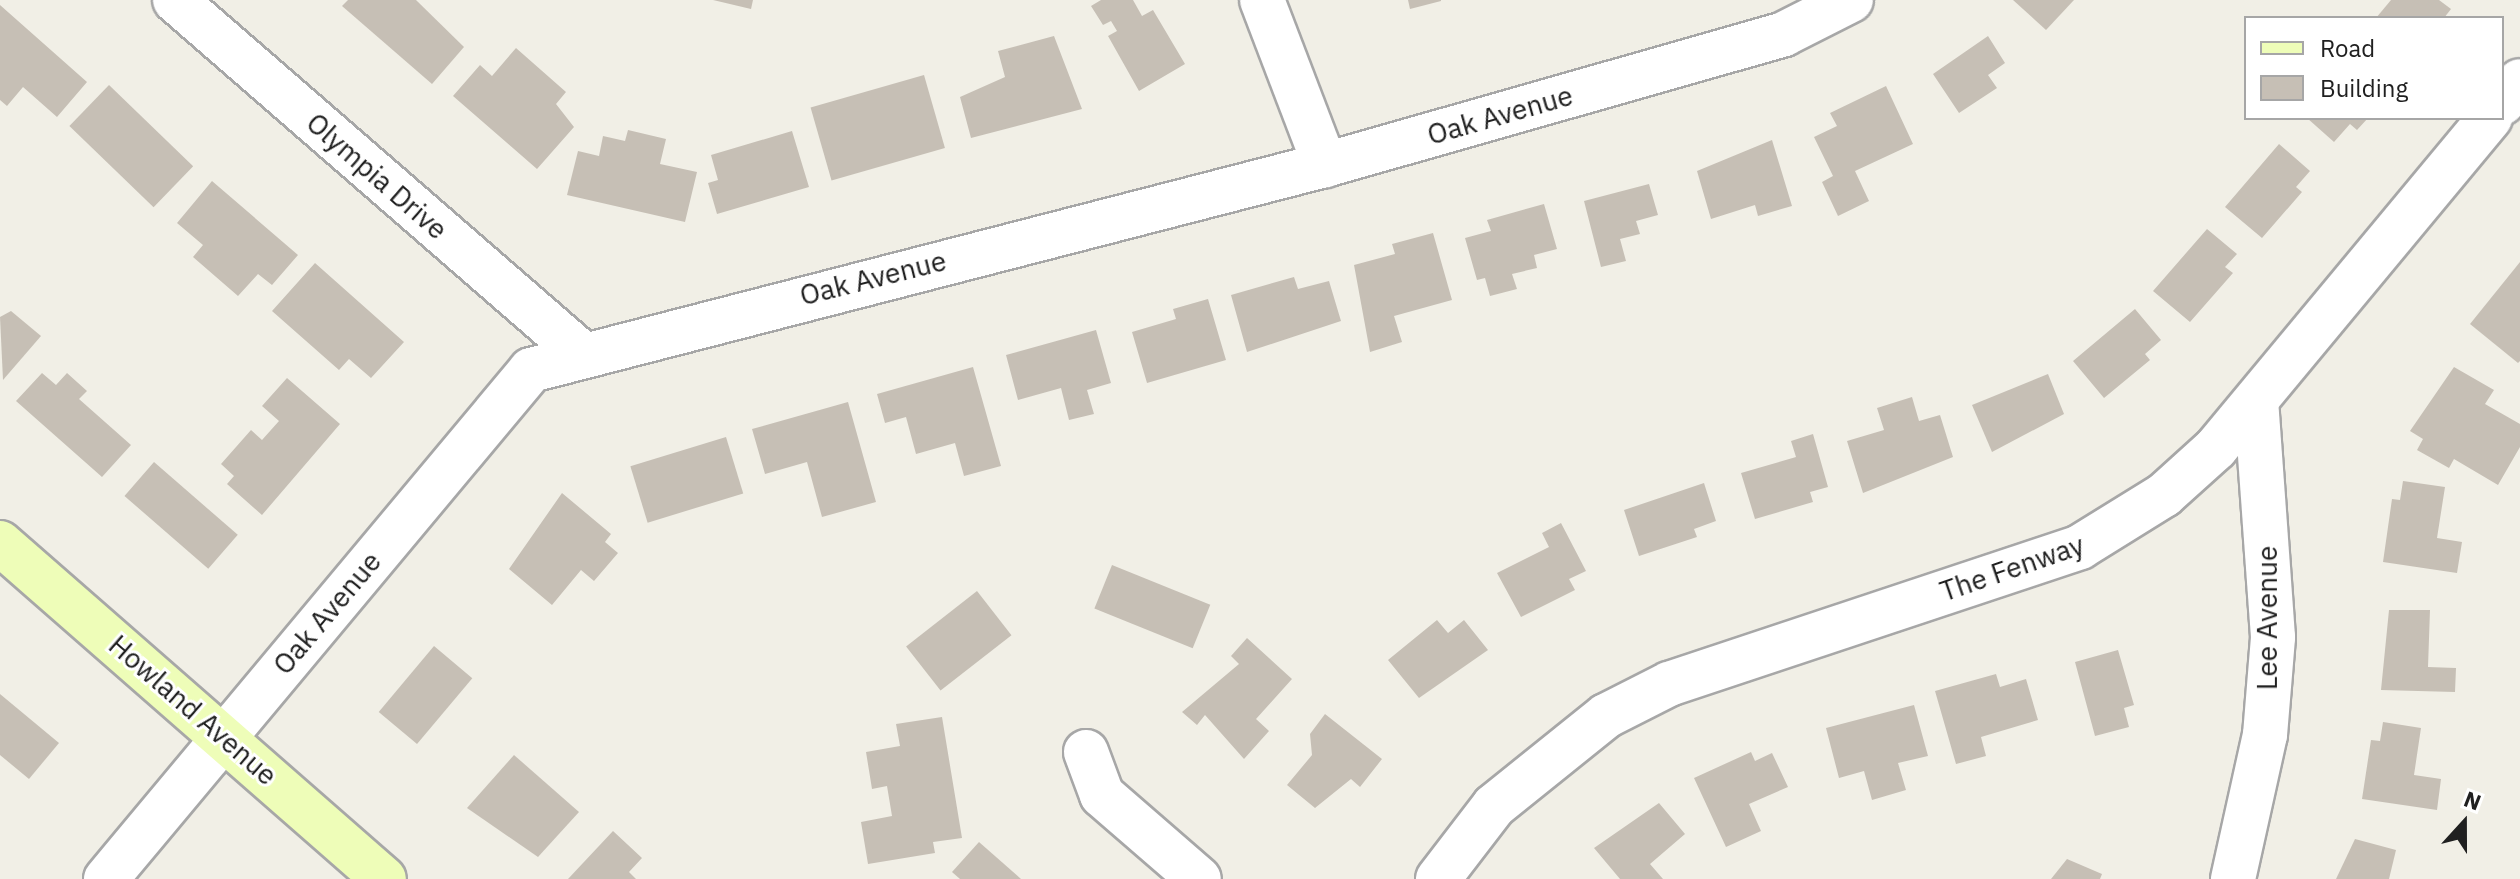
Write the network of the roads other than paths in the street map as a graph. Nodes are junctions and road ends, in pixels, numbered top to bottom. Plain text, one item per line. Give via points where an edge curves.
1 (175, 0) edge
2 (1262, 0) edge
3 (1851, 0) edge
4 (2520, 81) edge
5 (2504, 101) edge
6 (2488, 120) edge
7 (1325, 165) junction
8 (580, 352) junction
9 (2256, 402) junction
10 (0, 543) edge
11 (224, 737) junction
12 (1086, 752) dead end
13 (106, 879) edge
14 (384, 879) edge
15 (1199, 879) edge
16 (1438, 879) edge
17 (2233, 879) edge

1 - 8 street, Olympia Drive
2 - 7 street
3 - 7 street, Oak Avenue via 1784,34
4 - 5 street
6 - 9 street, The Fenway
7 - 8 street, Oak Avenue
8 - 11 street, Oak Avenue via 531,370
9 - 16 street, The Fenway via 2164,495 2080,547 1669,684 1606,716 1494,806
9 - 17 street, Lee Avenue via 2273,637 2265,735
10 - 11 street, Howland Avenue
11 - 13 street, Oak Avenue
11 - 14 street, Howland Avenue
12 - 15 street via 1102,795

